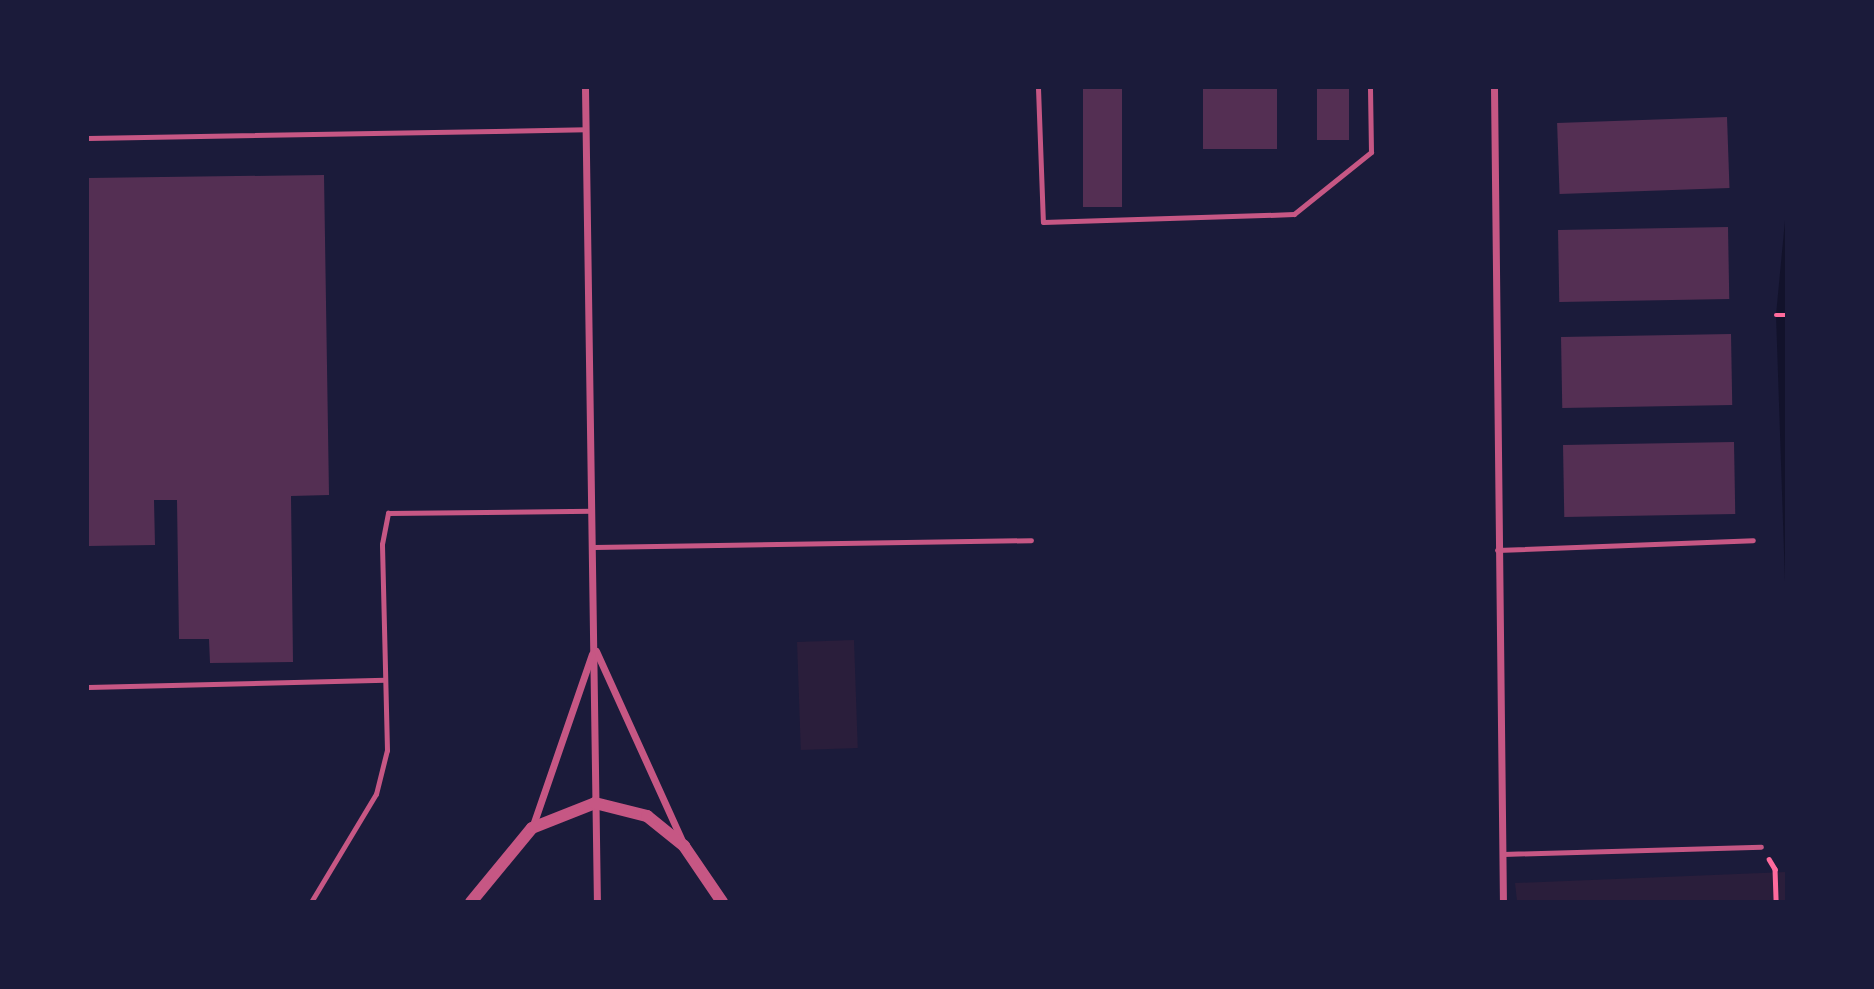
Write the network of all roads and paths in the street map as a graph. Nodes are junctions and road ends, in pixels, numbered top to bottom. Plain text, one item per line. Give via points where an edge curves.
1 (585, 88) edge
2 (1038, 88) edge
3 (1370, 88) edge
4 (1494, 88) edge
5 (586, 129) junction
6 (88, 138) edge
7 (1776, 315) dead end
8 (1787, 315) edge
9 (593, 511) junction
10 (1031, 540) dead end
11 (1753, 540) dead end
12 (594, 547) junction
13 (1497, 550) junction
14 (594, 647) junction
15 (385, 680) junction
16 (88, 687) edge
17 (595, 803) junction
18 (532, 828) junction
19 (684, 846) junction
20 (1761, 847) joint
21 (1503, 854) junction
22 (311, 901) edge
23 (471, 901) edge
24 (597, 901) edge
25 (722, 901) edge
26 (1503, 901) edge
27 (1776, 901) edge

1 - 5 street
2 - 3 lane via 1042,222 1294,214 1371,152
4 - 13 street
5 - 6 lane
5 - 9 street
7 - 8 path
9 - 12 street
9 - 15 lane via 388,513 382,544
10 - 12 lane
11 - 13 lane
12 - 14 street
13 - 21 street
14 - 17 street
14 - 18 street
14 - 19 street
15 - 16 lane
15 - 22 lane via 387,750 376,794
17 - 18 street
17 - 19 street via 647,816
17 - 24 street
18 - 23 street
19 - 25 street
20 - 21 lane
20 - 27 path via 1775,869
21 - 26 street

